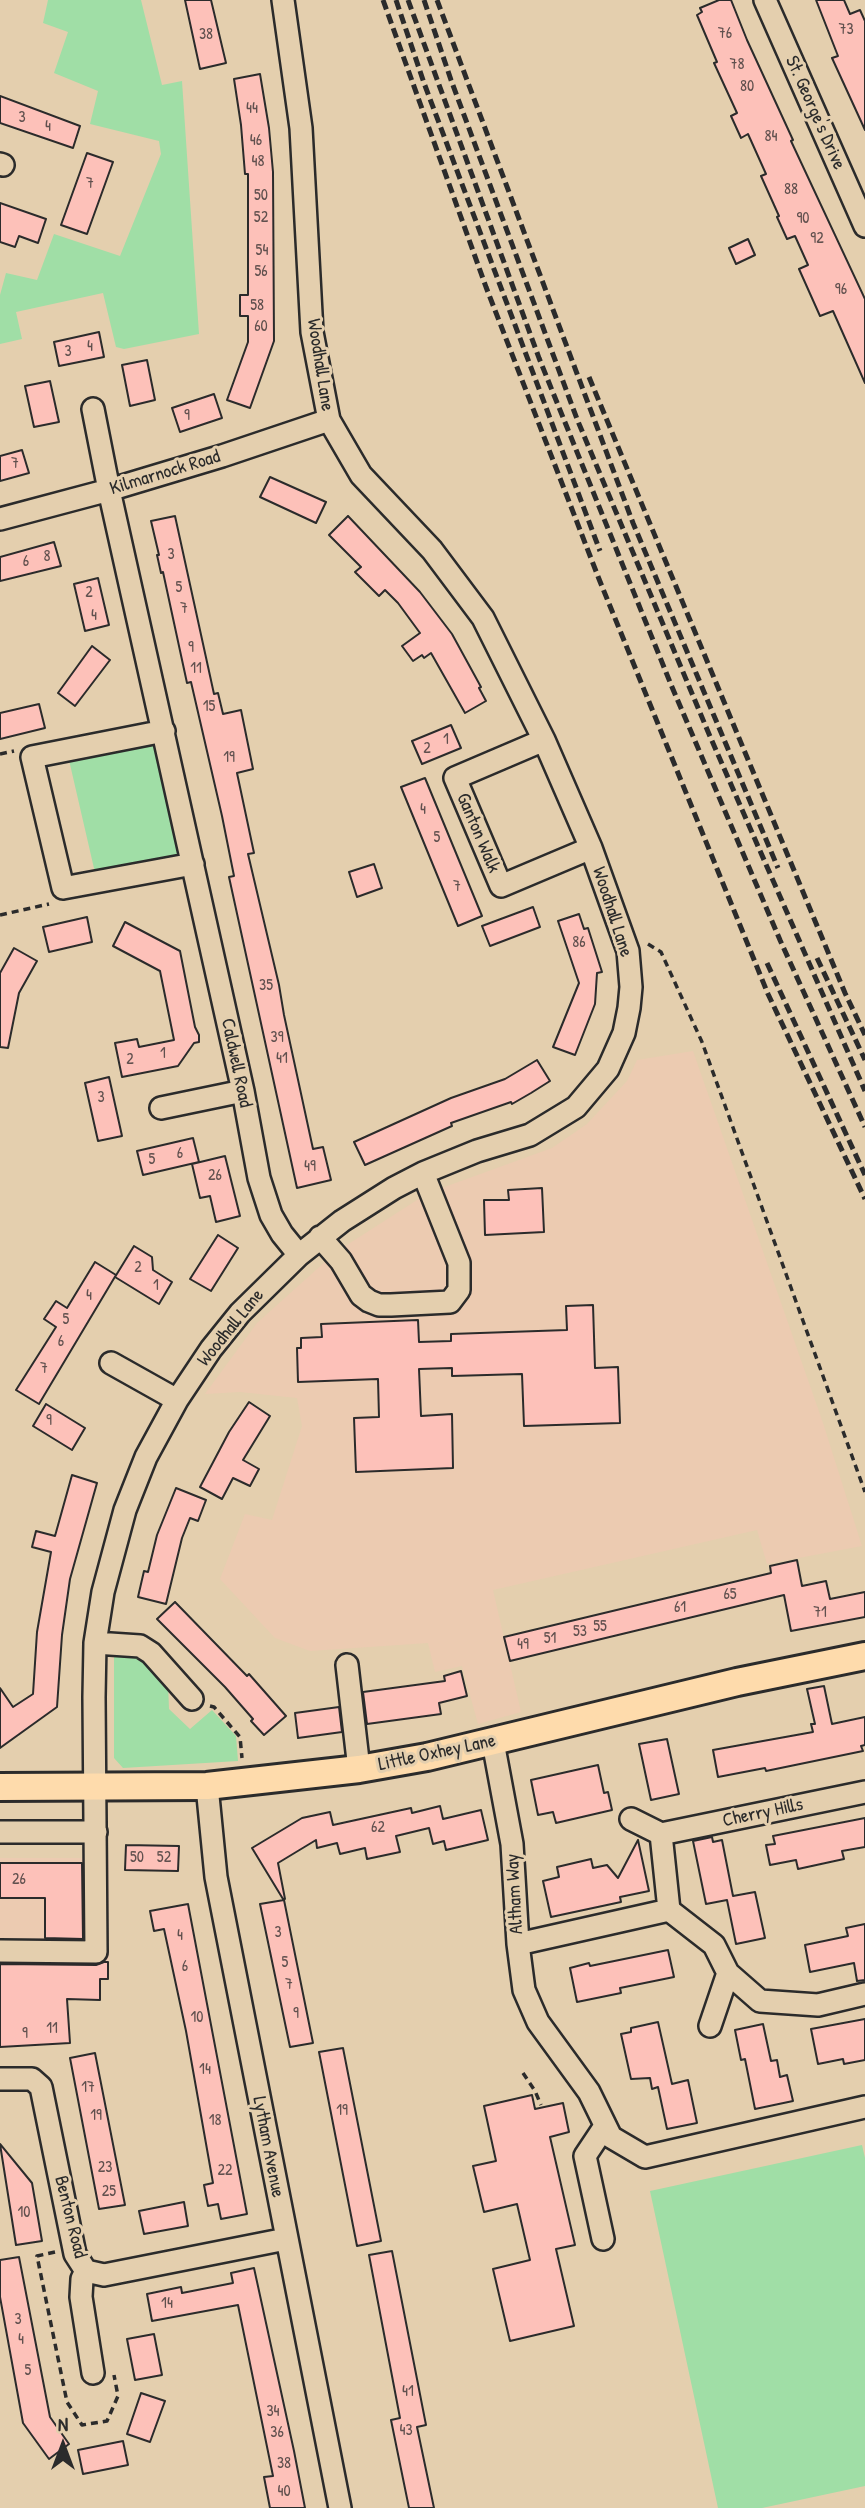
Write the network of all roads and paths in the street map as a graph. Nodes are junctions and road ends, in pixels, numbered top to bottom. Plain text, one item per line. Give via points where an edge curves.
1 (283, 0) edge
2 (765, 0) edge
3 (865, 226) edge
4 (93, 409) dead end
5 (329, 420) junction
6 (109, 490) junction
7 (0, 519) edge
8 (164, 731) junction
9 (544, 740) junction
10 (592, 848) junction
11 (193, 864) junction
12 (62, 888) junction
13 (0, 915) edge
14 (620, 924) junction
15 (243, 1091) junction
16 (161, 1108) dead end
17 (423, 1173) junction
18 (320, 1237) junction
19 (299, 1255) junction
20 (111, 1363) dead end
21 (177, 1400) junction
22 (865, 1492) edge
23 (96, 1643) junction
24 (865, 1656) edge
25 (347, 1665) dead end
26 (192, 1699) joint
27 (493, 1742) junction
28 (243, 1766) dead end
29 (359, 1769) junction
30 (207, 1786) junction
31 (0, 1787) edge
32 (96, 1788) junction
33 (865, 1792) edge
34 (631, 1819) dead end
35 (0, 1832) edge
36 (96, 1832) junction
37 (661, 1833) junction
38 (669, 1910) junction
39 (518, 1944) junction
40 (0, 1951) edge
41 (728, 1973) junction
42 (865, 1994) edge
43 (710, 2026) dead end
44 (523, 2073) dead end
45 (0, 2080) edge
46 (541, 2105) dead end
47 (865, 2107) edge
48 (605, 2126) junction
49 (286, 2239) junction
50 (603, 2239) dead end
51 (86, 2271) junction
52 (93, 2373) dead end
53 (340, 2508) edge

1 - 5 street, Woodhall Lane via 301,128 312,332
2 - 3 street, St. George's Drive
4 - 6 street, Caldwell Road
5 - 6 street, Kilmarnock Road
5 - 9 street, Woodhall Lane via 360,475 432,550 483,618
6 - 7 street, Kilmarnock Road
6 - 8 street, Caldwell Road
8 - 11 street, Caldwell Road
8 - 12 street via 32,757
9 - 10 street, Woodhall Lane
9 - 10 street, Ganton Walk via 455,778 501,886
10 - 14 street, Woodhall Lane
11 - 12 street
11 - 15 street, Caldwell Road
12 - 13 path via 55,902
14 - 17 street, Woodhall Lane via 628,951 629,1008 618,1050 592,1091 576,1107 530,1135
14 - 22 path via 661,952 702,1042
15 - 16 street
15 - 19 street, Caldwell Road via 264,1198
17 - 18 street, Woodhall Lane
17 - 18 street via 459,1263 459,1290 450,1302 379,1305 369,1301
18 - 19 street, Woodhall Lane
19 - 21 street, Woodhall Lane via 240,1313
20 - 21 street
21 - 23 street, Woodhall Lane via 146,1457 125,1510 103,1592
23 - 26 street via 140,1646
23 - 32 street, Woodhall Lane
24 - 27 main road, Little Oxhey Lane
25 - 29 street
26 - 28 path via 214,1707 240,1737
27 - 29 main road, Little Oxhey Lane
27 - 39 street, Altham Way via 512,1844
29 - 30 main road, Little Oxhey Lane
30 - 32 main road, Little Oxhey Lane
30 - 49 street, Lytham Avenue via 218,1890
31 - 32 main road, Little Oxhey Lane
32 - 36 street, Woodhall Lane
33 - 37 street, Cherry Hills
34 - 37 street
35 - 36 street
36 - 40 street, Woodhall Lane via 96,1952
37 - 38 street
38 - 39 street
38 - 41 street via 714,1945
39 - 48 street, Altham Way via 524,1990 538,2022 590,2092
41 - 42 street via 760,2001 818,2005
41 - 43 street
44 - 46 path
45 - 51 street, Benton Road via 32,2079 41,2087 75,2254
47 - 48 street, Altham Way via 645,2157 611,2137
48 - 50 street via 585,2156
49 - 51 street, Benton Road via 104,2275
49 - 53 street, Lytham Avenue
51 - 52 street via 81,2297

